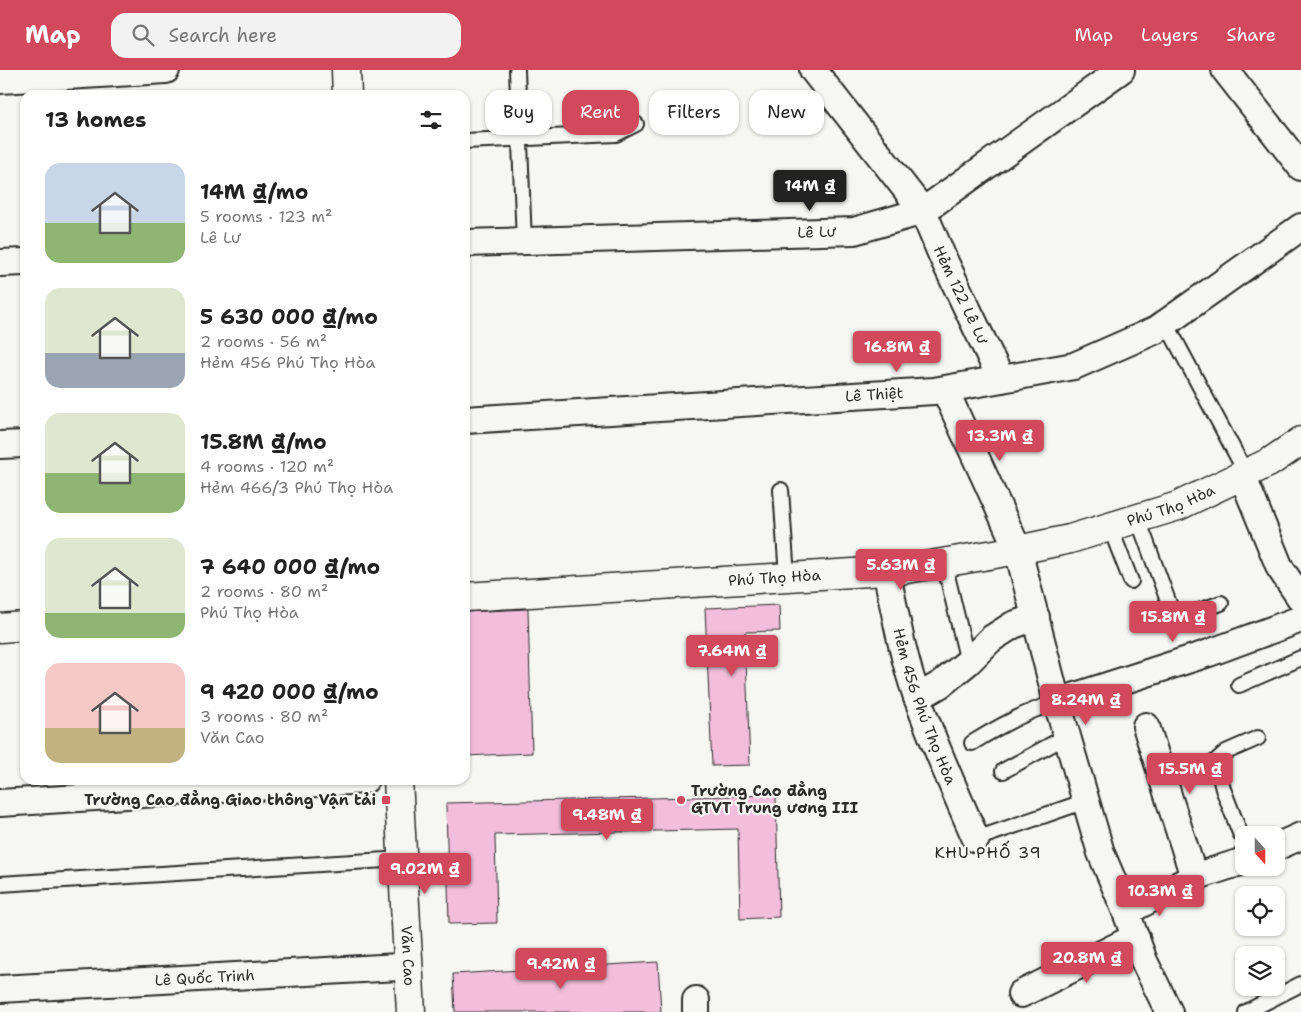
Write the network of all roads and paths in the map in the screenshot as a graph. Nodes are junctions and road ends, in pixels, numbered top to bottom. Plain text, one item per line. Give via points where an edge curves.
1 (166, 70) edge
2 (346, 70) edge
3 (517, 70) edge
4 (813, 70) edge
5 (1121, 70) edge
6 (1225, 70) edge
7 (0, 80) edge
8 (348, 90) edge
9 (597, 135) edge
10 (520, 139) junction
11 (470, 141) edge
12 (1301, 167) edge
13 (923, 211) junction
14 (1301, 227) edge
15 (524, 242) junction
16 (470, 243) edge
17 (20, 262) edge
18 (0, 263) edge
19 (1166, 323) junction
20 (1001, 379) junction
21 (945, 390) junction
22 (470, 420) edge
23 (1301, 442) edge
24 (20, 444) edge
25 (0, 445) edge
26 (1244, 474) junction
27 (781, 490) dead end
28 (1138, 518) junction
29 (1110, 527) junction
30 (1018, 550) junction
31 (944, 563) junction
32 (886, 570) junction
33 (787, 577) junction
34 (1131, 582) dead end
35 (470, 597) edge
36 (1301, 599) edge
37 (1222, 603) dead end
38 (1036, 617) junction
39 (1301, 619) edge
40 (20, 626) edge
41 (0, 628) edge
42 (1301, 658) edge
43 (968, 662) junction
44 (1239, 685) dead end
45 (917, 698) junction
46 (1057, 702) junction
47 (1146, 726) dead end
48 (1067, 736) junction
49 (1258, 738) dead end
50 (972, 743) dead end
51 (1003, 771) dead end
52 (286, 785) edge
53 (398, 785) edge
54 (1086, 801) junction
55 (0, 803) edge
56 (1237, 826) edge
57 (1301, 836) edge
58 (976, 839) joint
59 (1285, 843) edge
60 (402, 860) junction
61 (1235, 863) edge
62 (1194, 877) junction
63 (0, 884) edge
64 (1126, 912) junction
65 (1136, 937) junction
66 (408, 969) junction
67 (1301, 984) edge
68 (0, 990) edge
69 (1021, 994) dead end
70 (411, 1012) edge
71 (1169, 1012) edge
72 (1246, 1012) edge

1 - 7 street
2 - 8 street
3 - 10 lane
4 - 13 street, Hẻm 122 Lê Lư
5 - 13 street, Lê Lư
6 - 12 street
9 - 10 lane
10 - 11 lane
10 - 15 lane
13 - 15 street, Lê Lư via 854,231
13 - 20 street, Hẻm 122 Lê Lư via 942,258
14 - 19 street, Lê Thiệt
15 - 16 street, Lê Lư
17 - 18 street
19 - 20 street, Lê Thiệt via 1074,366
19 - 26 lane
20 - 21 street, Lê Thiệt
21 - 22 street, Lê Thiệt
21 - 30 street
23 - 26 street, Phú Thọ Hòa
24 - 25 street
26 - 28 street, Phú Thọ Hòa via 1178,506
26 - 36 street via 1280,568
27 - 33 lane
28 - 29 street, Phú Thọ Hòa
28 - 37 lane via 1175,620
29 - 30 street, Phú Thọ Hòa
29 - 34 lane
30 - 31 street, Phú Thọ Hòa
30 - 38 street
31 - 32 street, Phú Thọ Hòa
31 - 43 lane
32 - 33 street, Phú Thọ Hòa
32 - 45 street, Hẻm 456 Phú Thọ Hòa
33 - 35 street, Phú Thọ Hòa
38 - 43 street via 1013,625 992,639
38 - 46 street
39 - 46 street via 1209,653
40 - 41 street
42 - 44 lane
43 - 45 street
45 - 58 street, Hẻm 456 Phú Thọ Hòa
46 - 48 street
46 - 50 lane via 1000,725
47 - 62 street
48 - 51 lane
48 - 54 street
49 - 56 lane via 1226,752 1216,761
52 - 55 street
53 - 60 street, Văn Cao
54 - 58 lane
54 - 64 street via 1101,853
57 - 59 street
60 - 63 lane
60 - 66 street, Văn Cao
61 - 62 street
62 - 64 street
64 - 65 street
65 - 69 street
65 - 71 street
66 - 68 street, Lê Quốc Trinh
66 - 70 street, Văn Cao
67 - 72 lane

